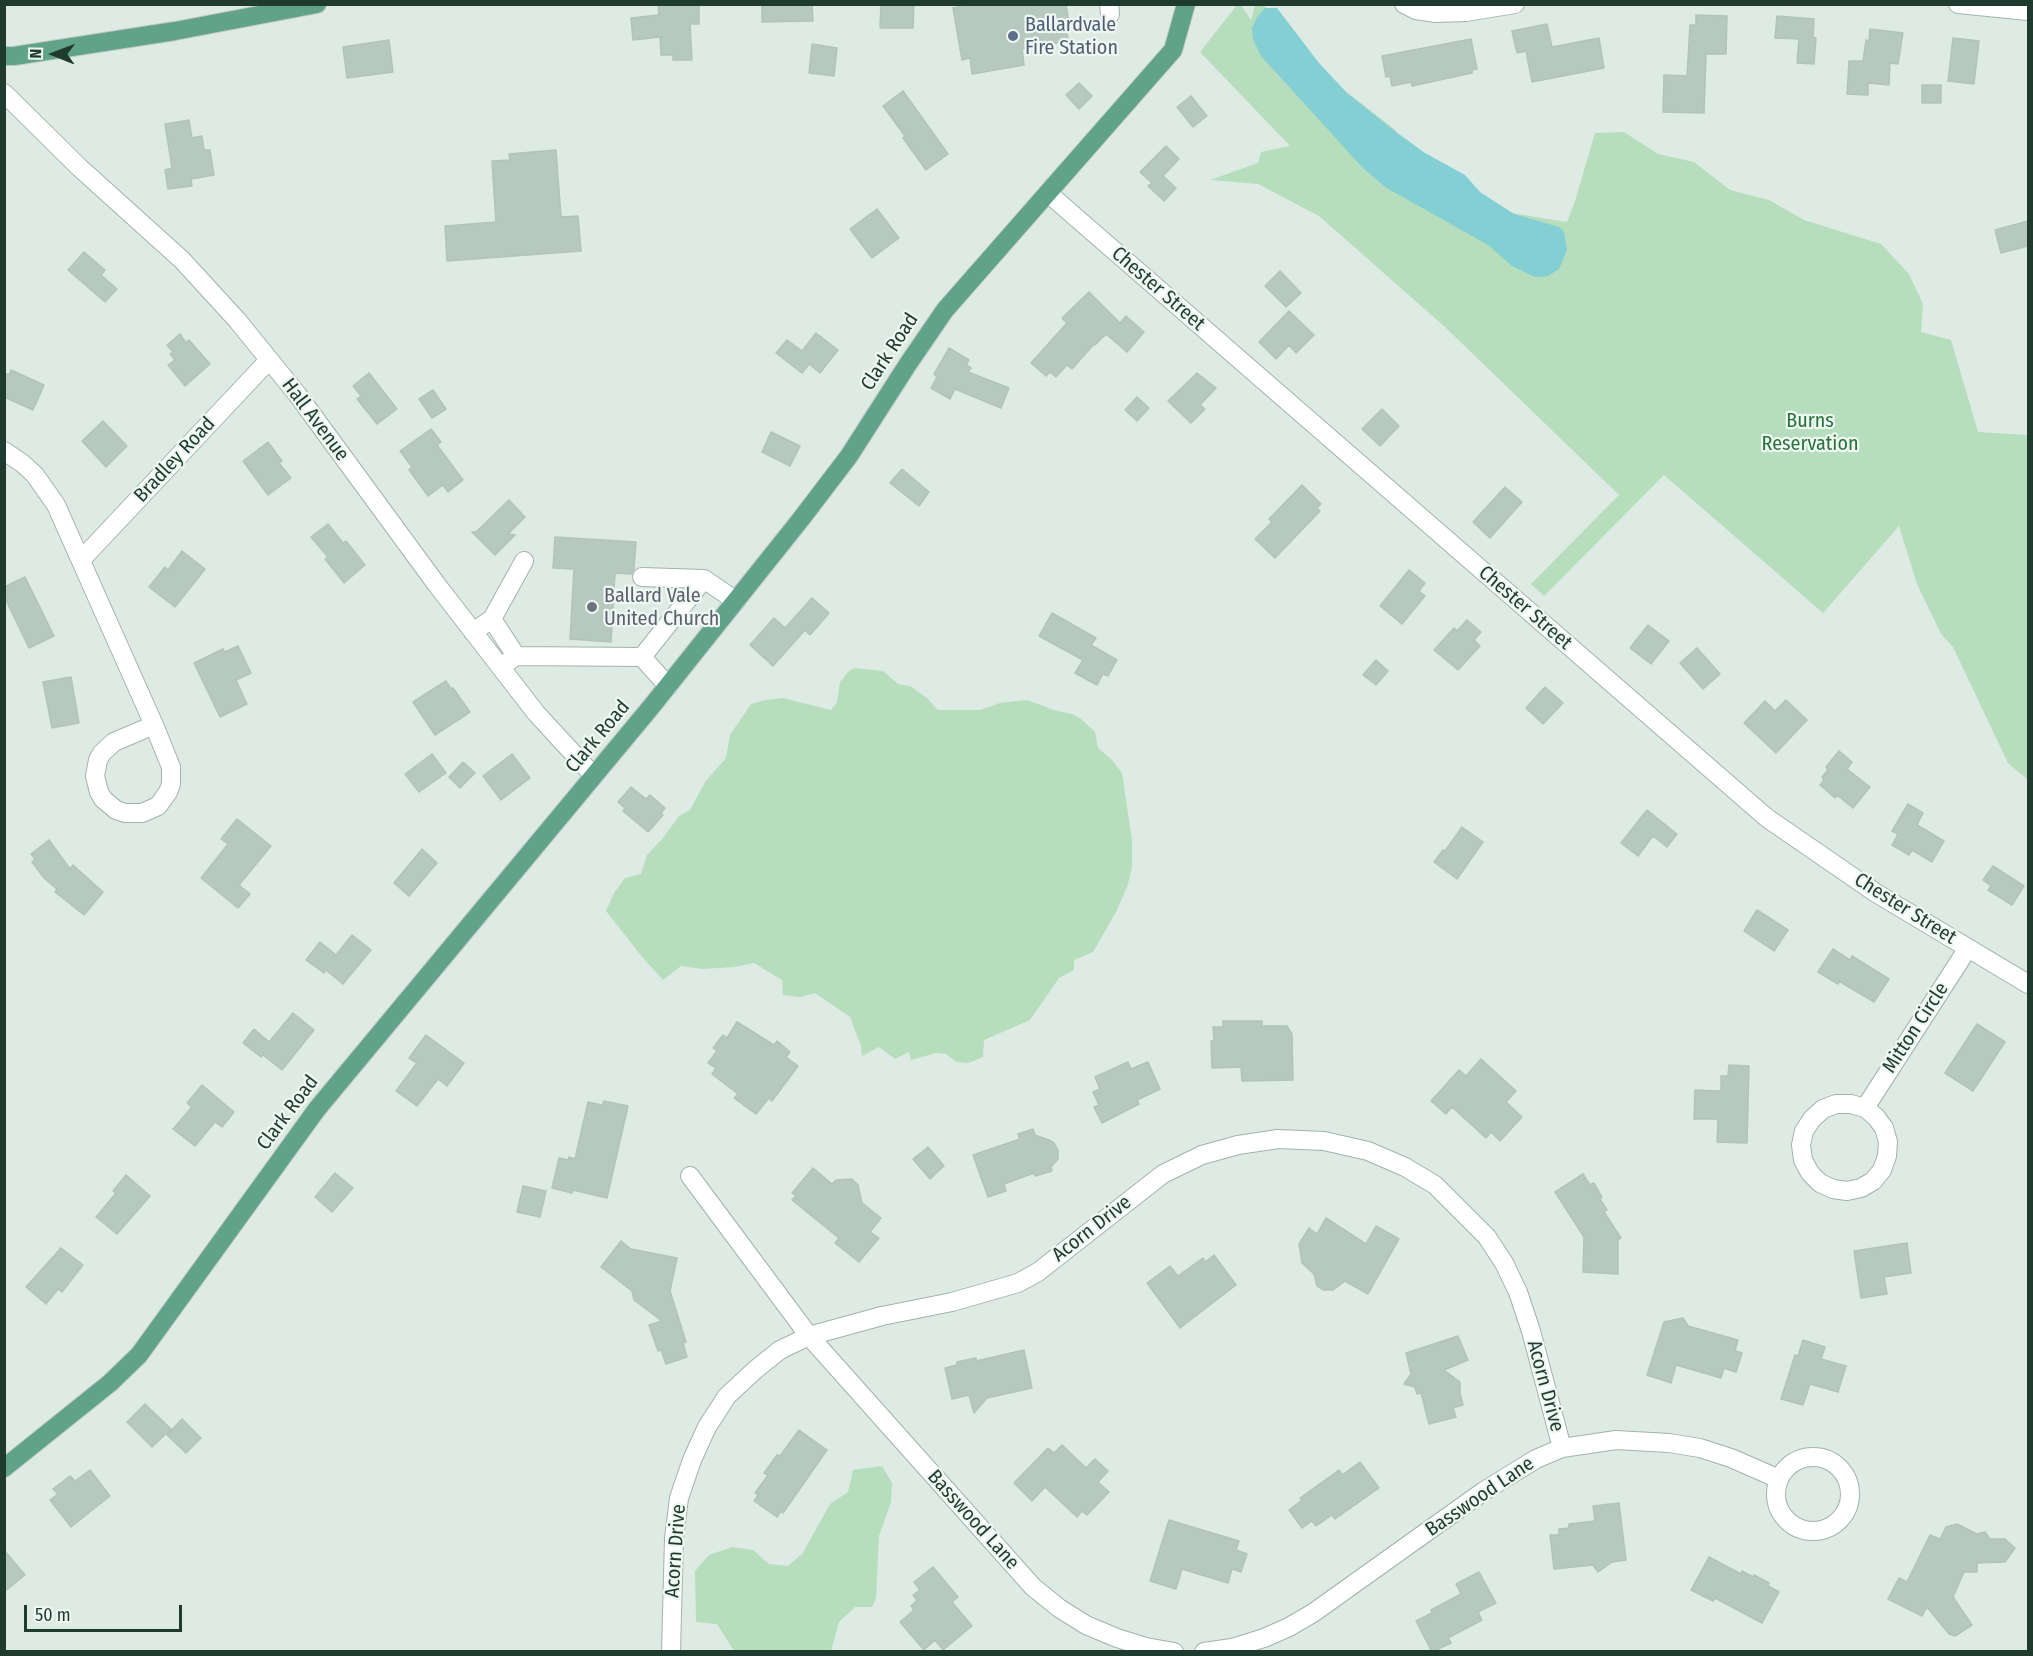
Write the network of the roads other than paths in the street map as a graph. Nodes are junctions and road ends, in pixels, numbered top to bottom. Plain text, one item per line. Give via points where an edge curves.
1 (317, 4) edge
2 (1186, 4) edge
3 (1404, 4) edge
4 (1515, 4) edge
5 (1958, 4) edge
6 (2028, 11) edge
7 (4, 56) edge
8 (4, 93) edge
9 (1049, 194) junction
10 (269, 360) junction
11 (4, 451) edge
12 (81, 560) junction
13 (525, 561) dead end
14 (642, 577) dead end
15 (704, 579) junction
16 (736, 601) junction
17 (492, 619) junction
18 (473, 632) junction
19 (516, 656) junction
20 (642, 657) junction
21 (501, 667) junction
22 (668, 686) junction
23 (154, 725) junction
24 (594, 776) junction
25 (1968, 948) junction
26 (2028, 984) edge
27 (1865, 1108) junction
28 (690, 1176) dead end
29 (809, 1336) junction
30 (1562, 1448) junction
31 (4, 1468) edge
32 (1779, 1479) junction
33 (670, 1652) edge
34 (1174, 1652) edge
35 (1204, 1652) edge

1 - 7 main road via 175,31
2 - 9 main road, Clark Road via 1173,50
3 - 4 street via 1436,13
5 - 6 street
8 - 10 street, Hall Avenue via 182,260
9 - 16 main road, Clark Road via 945,310 849,456
9 - 25 street, Chester Street via 1767,818 1876,893
10 - 12 street, Bradley Road
10 - 18 street, Hall Avenue
11 - 12 street via 47,489
12 - 23 street
13 - 17 street
14 - 15 street
15 - 16 street
15 - 20 street
16 - 22 main road, Clark Road
17 - 18 street
17 - 19 street
18 - 21 street, Hall Avenue
19 - 20 street
19 - 21 street
20 - 22 street
21 - 24 street, Hall Avenue via 536,713
22 - 24 main road, Clark Road
23 - 23 street via 171,767 168,792 150,810 133,814 117,810 99,792 95,776 98,760 114,742
24 - 31 main road, Clark Road via 317,1109 139,1355
25 - 26 street, Chester Street
25 - 27 street, Mitton Circle
27 - 27 street via 1884,1128 1888,1142 1882,1170 1861,1188 1833,1190 1820,1183 1803,1160 1804,1131 1812,1119 1836,1104
28 - 29 street, Basswood Lane
29 - 30 street, Acorn Drive via 1018,1283 1038,1272 1163,1174 1202,1155 1278,1139 1324,1141 1368,1151 1405,1167 1435,1185 1487,1237 1518,1292
29 - 33 street, Acorn Drive via 780,1350 727,1396 697,1449 679,1498
29 - 34 street, Basswood Lane via 1033,1587 1086,1625 1146,1647
30 - 32 street, Basswood Lane via 1616,1440 1669,1443 1731,1458
30 - 35 street, Basswood Lane via 1492,1486 1289,1627 1232,1648
32 - 32 street via 1796,1461 1820,1457 1841,1469 1848,1480 1850,1504 1836,1525 1812,1532 1800,1530 1781,1515 1776,1503

